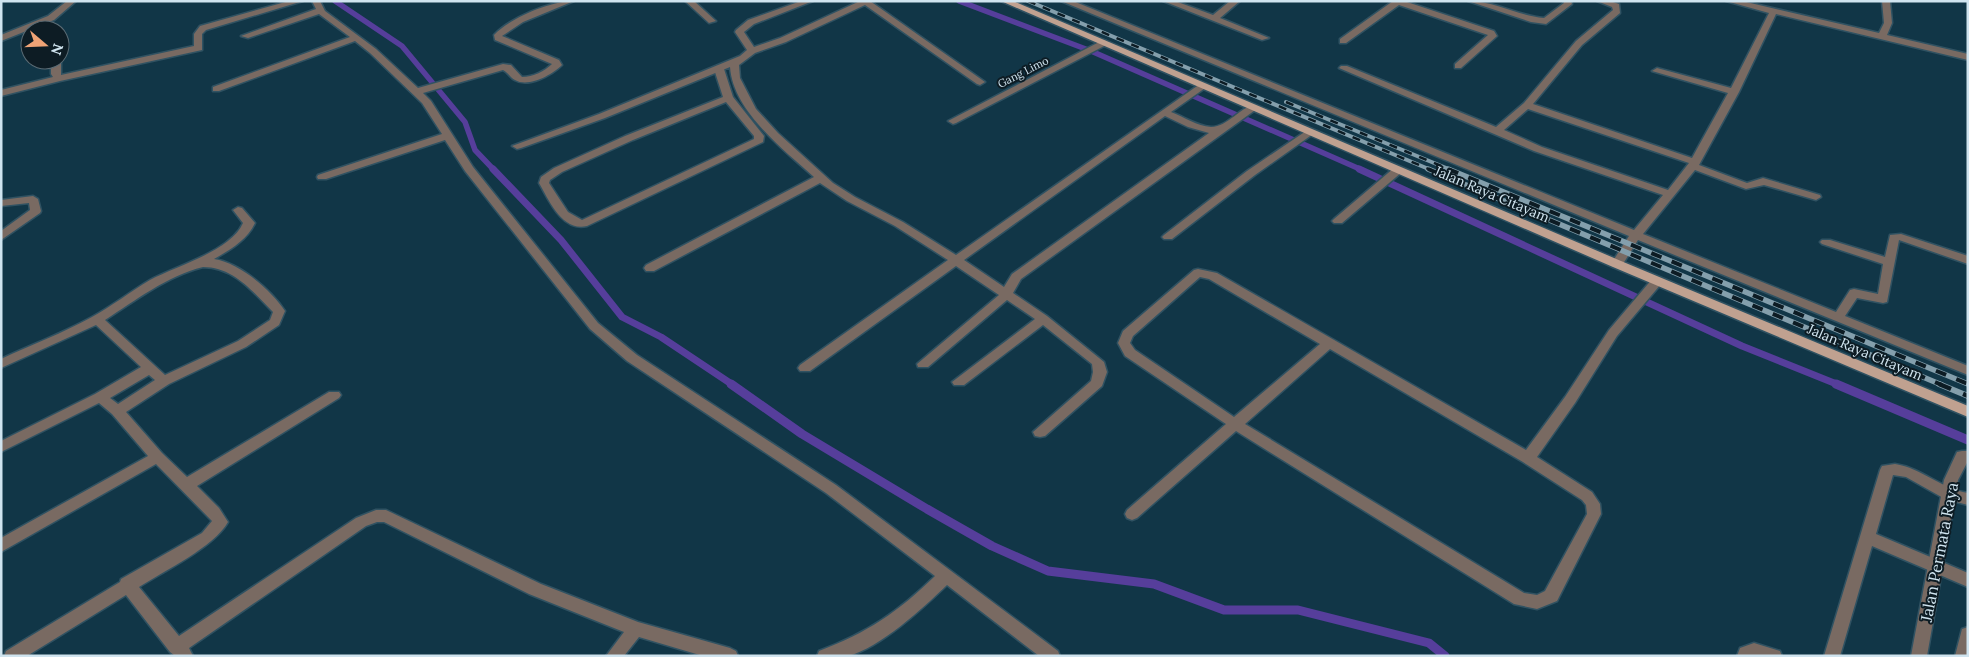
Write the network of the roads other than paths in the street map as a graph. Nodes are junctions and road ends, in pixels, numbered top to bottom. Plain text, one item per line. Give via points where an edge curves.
1 (72, 1) edge
2 (299, 1) edge
3 (570, 1) edge
4 (689, 1) edge
5 (809, 1) edge
6 (1005, 1) edge
7 (1065, 1) edge
8 (1167, 1) edge
9 (1236, 1) edge
10 (1472, 1) edge
11 (1567, 1) edge
12 (1602, 1) edge
13 (1730, 1) edge
14 (1886, 1) edge
15 (865, 2) edge
16 (1399, 2) edge
17 (319, 6) edge
18 (1773, 12) junction
19 (51, 18) joint
20 (1214, 18) junction
21 (712, 21) dead end
22 (245, 36) dead end
23 (1, 38) edge
24 (356, 38) junction
25 (1264, 38) dead end
26 (1881, 38) junction
27 (1343, 41) dead end
28 (1103, 43) junction
29 (752, 51) junction
30 (1968, 57) edge
31 (738, 60) junction
32 (1458, 66) dead end
33 (718, 68) junction
34 (1344, 68) dead end
35 (56, 70) edge
36 (1657, 71) dead end
37 (59, 78) junction
38 (980, 82) dead end
39 (216, 89) dead end
40 (1199, 89) junction
41 (421, 90) junction
42 (1734, 92) junction
43 (1, 93) edge
44 (728, 98) junction
45 (1528, 104) junction
46 (1168, 109) junction
47 (1250, 110) junction
48 (953, 120) dead end
49 (1220, 129) junction
50 (1497, 131) junction
51 (1307, 133) junction
52 (447, 136) junction
53 (517, 146) dead end
54 (1694, 164) junction
55 (1398, 170) junction
56 (322, 177) dead end
57 (821, 178) junction
58 (1670, 194) junction
59 (1816, 197) dead end
60 (1, 204) edge
61 (238, 210) dead end
62 (1338, 221) dead end
63 (1635, 236) junction
64 (1, 237) edge
65 (1168, 237) dead end
66 (1826, 242) dead end
67 (956, 260) junction
68 (1968, 260) edge
69 (1889, 262) junction
70 (201, 263) junction
71 (1617, 264) junction
72 (650, 268) dead end
73 (1653, 285) junction
74 (1006, 295) junction
75 (1838, 318) junction
76 (97, 319) junction
77 (1043, 319) junction
78 (1329, 343) junction
79 (1, 364) edge
80 (923, 364) dead end
81 (150, 368) junction
82 (805, 368) dead end
83 (1968, 371) edge
84 (164, 381) junction
85 (959, 382) dead end
86 (334, 394) dead end
87 (100, 397) junction
88 (116, 410) junction
89 (1968, 412) edge
90 (1235, 424) junction
91 (1040, 432) dead end
92 (1, 447) edge
93 (1968, 456) edge
94 (156, 457) junction
95 (1528, 458) junction
96 (186, 485) junction
97 (1948, 494) junction
98 (1968, 499) edge
99 (1132, 514) dead end
100 (1867, 537) junction
101 (1, 546) edge
102 (1934, 566) junction
103 (946, 576) junction
104 (1968, 580) edge
105 (127, 584) junction
106 (636, 629) junction
107 (1968, 634) edge
108 (181, 652) edge
109 (12, 656) edge
110 (614, 656) edge
111 (730, 656) edge
112 (825, 656) edge
113 (1052, 656) edge
114 (1745, 656) edge
115 (1774, 656) edge
116 (1832, 656) edge
117 (1919, 656) edge
118 (1963, 656) edge

1 - 19 street
2 - 37 street via 203,28 198,31 199,48
3 - 41 street via 520,20 498,35 506,42 556,62 553,68 533,78 519,79 508,67 503,67
4 - 21 street
5 - 29 street via 744,27 739,32
6 - 28 main road, Jalan Raya Citayam
7 - 63 street
8 - 20 street
9 - 20 street
10 - 11 street via 1541,21 1551,19 1568,4
12 - 45 street via 1616,6 1616,11 1579,44
13 - 18 street
14 - 26 street via 1888,23
15 - 29 street
15 - 38 street, Gang Limo
16 - 27 street
16 - 32 street via 1491,33 1493,36
17 - 22 street
17 - 24 street
18 - 26 street
18 - 42 street
19 - 23 street
20 - 25 street
24 - 39 street
24 - 41 street
26 - 30 street
28 - 40 main road, Jalan Raya Citayam
28 - 48 street, Gang Limo
29 - 31 street
31 - 33 street
31 - 57 street via 734,65 735,78 752,110
33 - 44 street
33 - 53 street via 602,116
34 - 50 street
35 - 37 street
36 - 42 street
37 - 43 street
40 - 46 street
40 - 47 main road, Jalan Raya Citayam
41 - 52 street
42 - 54 street
44 - 44 street via 558,170 544,183 566,218 574,223 583,224 603,215 759,140
45 - 50 street
45 - 54 street
46 - 49 street via 1202,128
46 - 67 street
47 - 49 street
47 - 51 main road, Jalan Raya Citayam
49 - 74 street via 1016,277
50 - 58 street via 1538,149
51 - 55 main road, Jalan Raya Citayam
51 - 65 street
52 - 56 street
52 - 103 street via 469,169 594,326 632,358 831,488
54 - 58 street
54 - 59 street via 1746,186 1767,182
55 - 62 street
55 - 71 main road, Jalan Raya Citayam
57 - 67 street
57 - 72 street
58 - 63 street
60 - 64 street via 33,199 36,211
61 - 70 street via 249,223 248,228
63 - 71 street
63 - 75 street
66 - 69 street
67 - 74 street
67 - 82 street
68 - 69 street via 1894,236
69 - 75 street via 1882,299 1854,293
70 - 76 street via 146,287
70 - 84 street via 214,263 238,272 279,311 275,322 242,344
71 - 73 main road, Jalan Raya Citayam
73 - 89 main road, Jalan Raya Citayam
73 - 95 street via 1613,333
74 - 77 street
74 - 80 street
75 - 83 street
76 - 79 street
76 - 81 street
77 - 85 street
77 - 91 street via 1098,362 1100,372 1097,383
78 - 90 street
78 - 90 street via 1213,276 1198,273 1127,334 1124,343 1130,352
78 - 95 street
81 - 84 street
81 - 87 street
84 - 88 street
86 - 96 street
87 - 88 street
87 - 92 street
88 - 94 street
90 - 95 street via 1512,594 1533,603 1551,596 1594,514 1594,504 1587,496
90 - 99 street
93 - 97 street, Jalan Permata Raya via 1962,456
94 - 96 street
94 - 101 street
96 - 105 street via 217,517 220,522 216,529
97 - 98 street
97 - 100 street via 1902,470 1887,470
97 - 102 street, Jalan Permata Raya
100 - 102 street
100 - 116 street
102 - 104 street
102 - 117 street, Jalan Permata Raya
103 - 112 street via 898,619 872,635
103 - 113 street
105 - 108 street
105 - 109 street
106 - 108 street via 535,589 386,516 376,516 362,522
106 - 110 street
106 - 111 street
107 - 118 street
114 - 115 street via 1754,650

